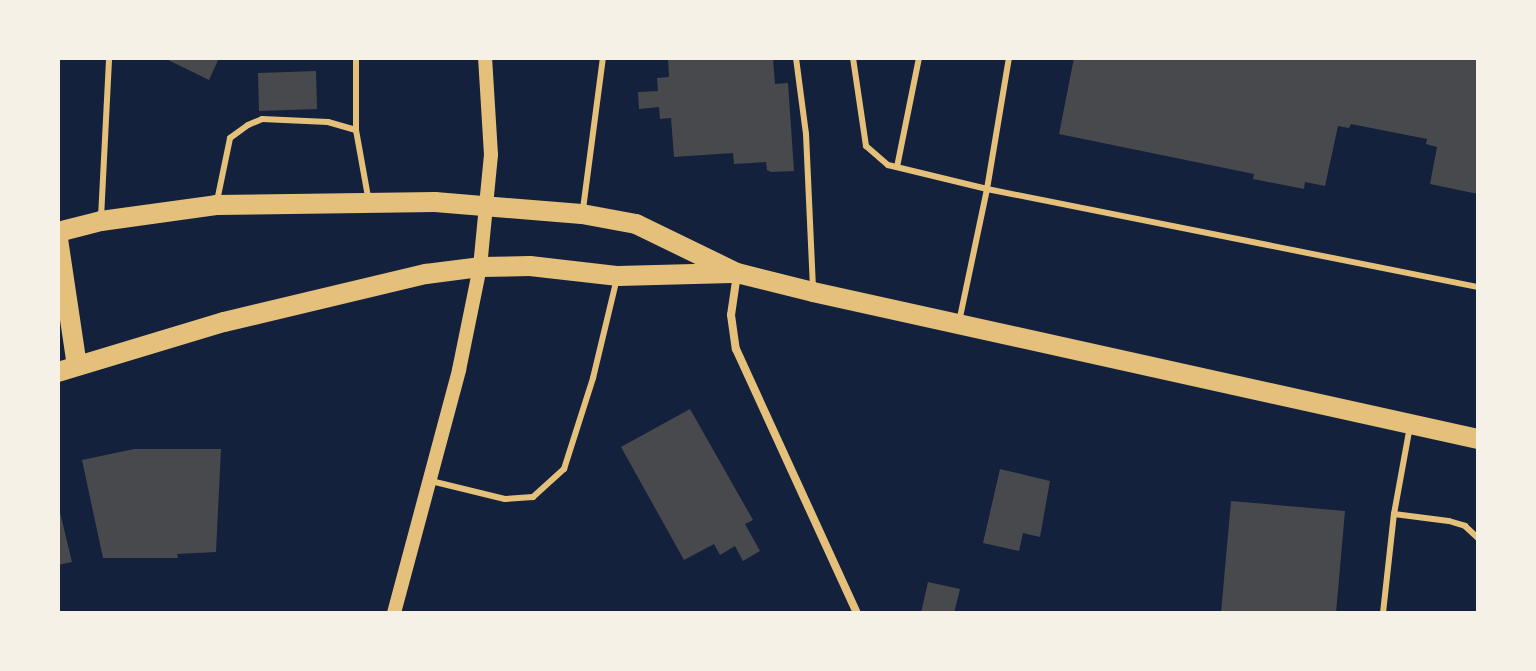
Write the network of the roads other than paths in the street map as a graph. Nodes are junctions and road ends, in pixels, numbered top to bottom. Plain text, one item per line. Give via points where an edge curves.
1 (109, 58) edge
2 (356, 58) edge
3 (485, 58) edge
4 (603, 58) edge
5 (796, 58) edge
6 (853, 58) edge
7 (919, 58) edge
8 (1009, 58) edge
9 (356, 130) junction
10 (897, 167) junction
11 (987, 189) junction
12 (369, 200) junction
13 (489, 204) junction
14 (216, 205) junction
15 (582, 214) junction
16 (101, 221) junction
17 (58, 232) edge
18 (58, 239) edge
19 (480, 267) junction
20 (737, 273) junction
21 (618, 276) junction
22 (1478, 287) edge
23 (813, 292) junction
24 (958, 326) junction
25 (67, 369) edge
26 (1410, 426) junction
27 (1478, 439) edge
28 (431, 481) junction
29 (1394, 514) junction
30 (1478, 538) edge
31 (394, 613) edge
32 (857, 613) edge
33 (1383, 613) edge

1 - 16 lane
2 - 9 lane
3 - 13 street
4 - 15 lane
5 - 23 lane via 807,148
6 - 10 lane via 866,146
7 - 10 lane
8 - 11 lane
9 - 12 lane
9 - 14 lane via 328,122 262,119 248,125 230,138
10 - 11 lane
11 - 22 lane
11 - 24 lane
12 - 13 main road
12 - 14 main road
13 - 15 main road
13 - 19 street
14 - 16 main road
15 - 20 main road via 636,224
16 - 17 main road
18 - 25 main road
19 - 21 main road via 530,266
19 - 25 main road via 302,301
19 - 28 street
20 - 21 main road
20 - 23 main road
20 - 32 street via 731,315 736,349
21 - 28 lane via 564,469 533,497 505,499
23 - 24 main road
24 - 26 main road
26 - 27 main road
26 - 29 lane
28 - 31 street
29 - 30 lane via 1449,521
29 - 33 lane

